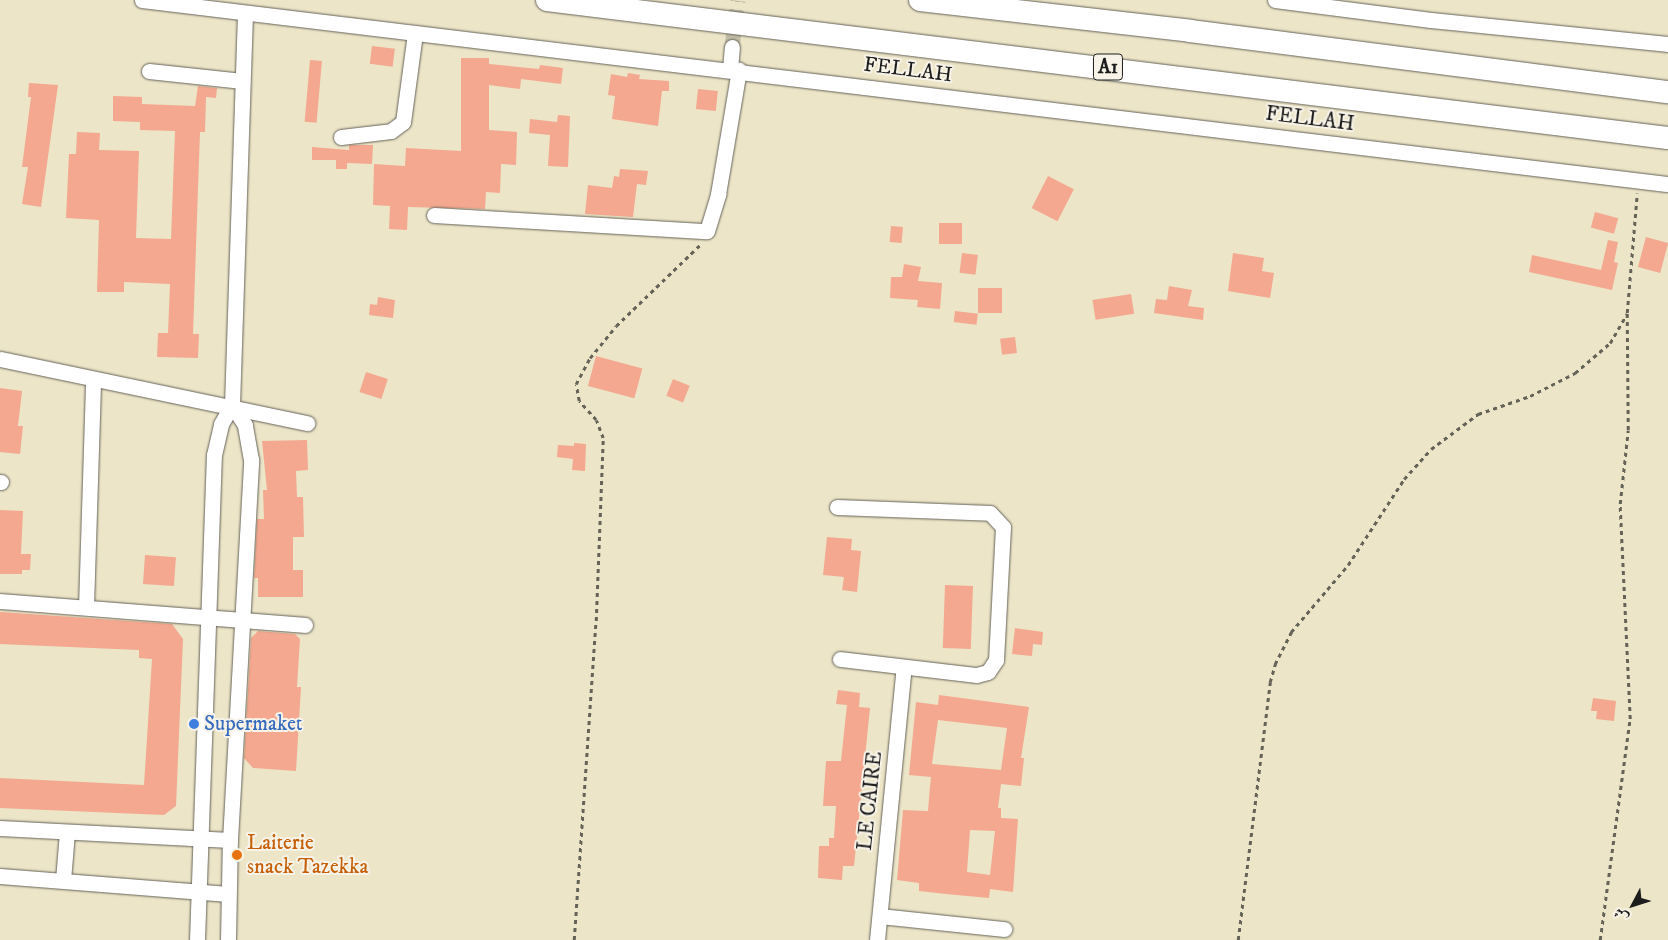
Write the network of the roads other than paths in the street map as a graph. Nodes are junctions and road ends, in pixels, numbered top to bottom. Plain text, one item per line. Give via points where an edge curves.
1 (142, 0) edge
2 (547, 0) edge
3 (920, 0) edge
4 (1275, 0) edge
5 (245, 14) junction
6 (415, 33) junction
7 (1668, 44) edge
8 (732, 47) tunnel mouth
9 (734, 70) junction
10 (149, 71) dead end
11 (242, 81) junction
12 (1668, 92) edge
13 (341, 137) dead end
14 (1668, 138) edge
15 (1668, 184) edge
16 (434, 215) dead end
17 (0, 359) edge
18 (93, 379) junction
19 (232, 405) junction
20 (307, 423) dead end
21 (837, 507) dead end
22 (0, 601) edge
23 (86, 607) junction
24 (209, 617) junction
25 (241, 620) junction
26 (305, 625) dead end
27 (840, 659) dead end
28 (904, 667) junction
29 (0, 828) edge
30 (67, 832) junction
31 (199, 839) junction
32 (230, 840) junction
33 (0, 876) edge
34 (63, 880) junction
35 (197, 892) junction
36 (228, 894) junction
37 (880, 916) junction
38 (1004, 929) dead end
39 (196, 940) edge
40 (228, 940) edge
41 (877, 940) edge

1 - 5 street, FELLAH
2 - 14 highway, A1
3 - 12 highway, A1
4 - 7 street via 1431,20
5 - 6 street, FELLAH
5 - 11 street
6 - 9 street, FELLAH
6 - 13 street via 403,122 391,131
8 - 9 street
9 - 15 street, FELLAH
9 - 16 street via 718,194 707,231
10 - 11 street
11 - 19 street
17 - 18 street
18 - 19 street
18 - 23 street
19 - 20 street
19 - 24 street via 215,444
19 - 25 street via 245,425 251,448
21 - 28 street via 990,513 1004,527 996,660 992,668 976,675
22 - 23 street
23 - 24 street
24 - 25 street
24 - 31 street
25 - 26 street
25 - 32 street
27 - 28 street
28 - 37 street, LE CAIRE
29 - 30 street
30 - 31 street
30 - 34 street
31 - 32 street
31 - 35 street
32 - 36 street
33 - 34 street
34 - 35 street
35 - 36 street
35 - 39 street
36 - 40 street
37 - 38 street
37 - 41 street, LE CAIRE

